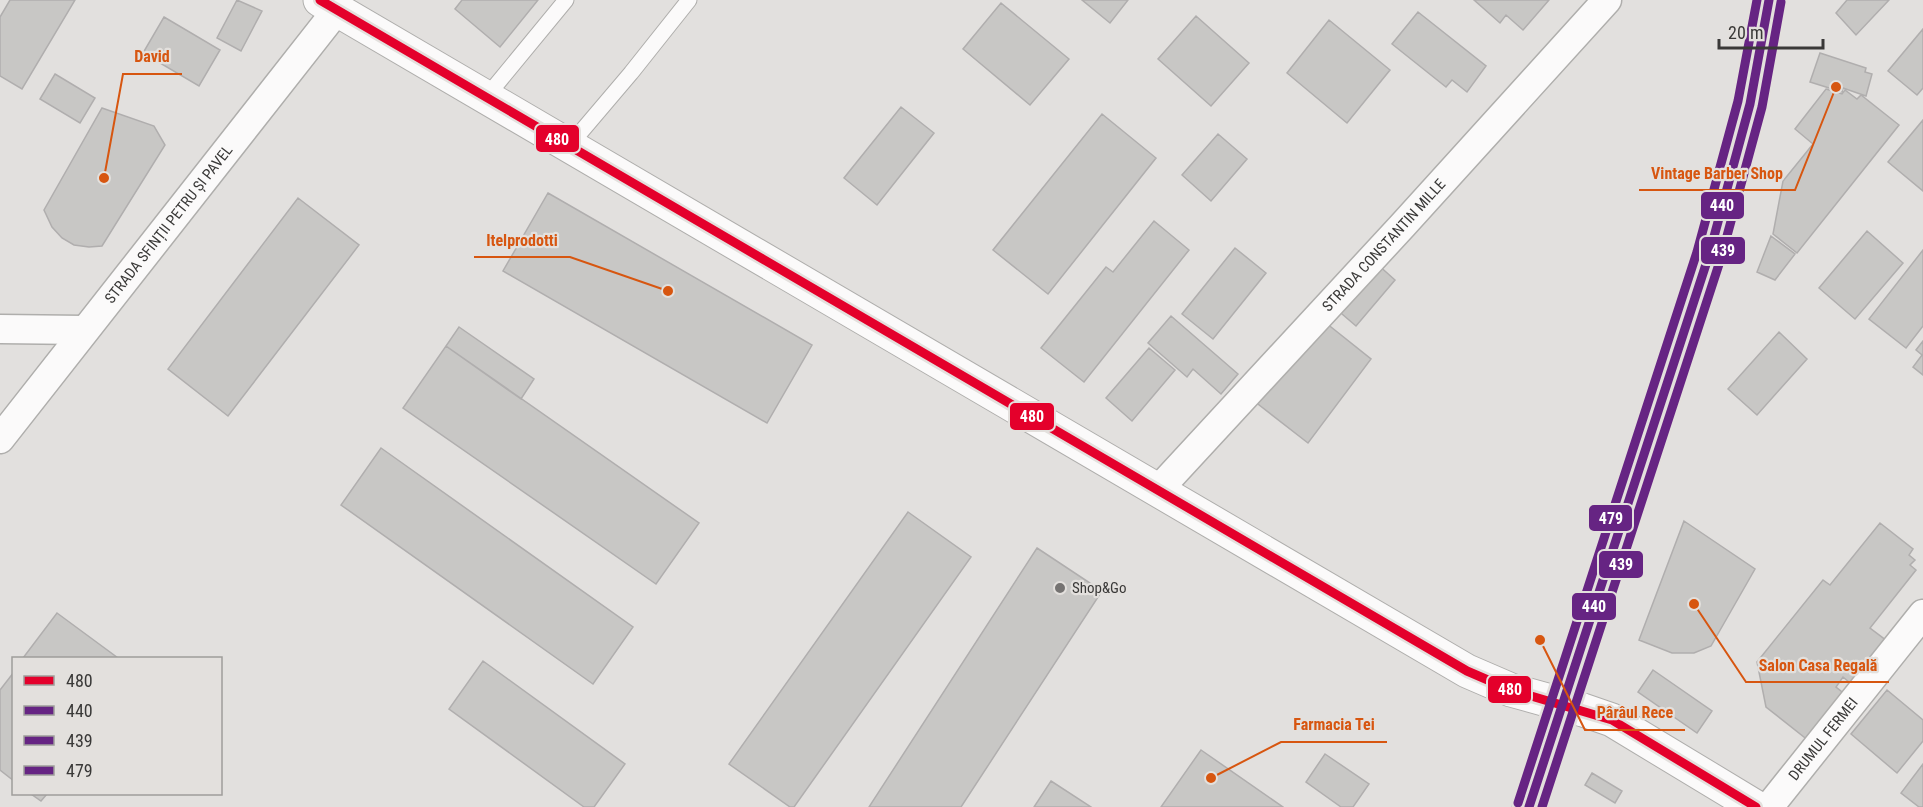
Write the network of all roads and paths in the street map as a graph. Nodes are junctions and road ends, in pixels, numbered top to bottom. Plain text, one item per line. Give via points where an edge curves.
1 (566, 0) edge
2 (689, 0) edge
3 (1607, 0) edge
4 (1769, 0) edge
5 (328, 3) edge
6 (487, 96) junction
7 (569, 146) junction
8 (0, 329) edge
9 (84, 330) junction
10 (0, 439) edge
11 (1158, 490) junction
12 (1923, 614) edge
13 (1563, 704) junction
14 (1529, 807) edge
15 (1756, 807) edge
16 (1769, 807) edge

1 - 6 lane
2 - 7 lane
3 - 11 street, STRADA CONSTANTIN MILLE
4 - 13 main road via 1750,104 1709,255
5 - 6 street
5 - 9 street, STRADA SFINȚII PETRU ȘI PAVEL
6 - 7 street
7 - 11 street
8 - 9 street
9 - 10 street, STRADA SFINȚII PETRU ȘI PAVEL
11 - 13 street via 1467,671 1511,690
12 - 16 street, DRUMUL FERMEI
13 - 14 main road
13 - 15 street via 1612,720

